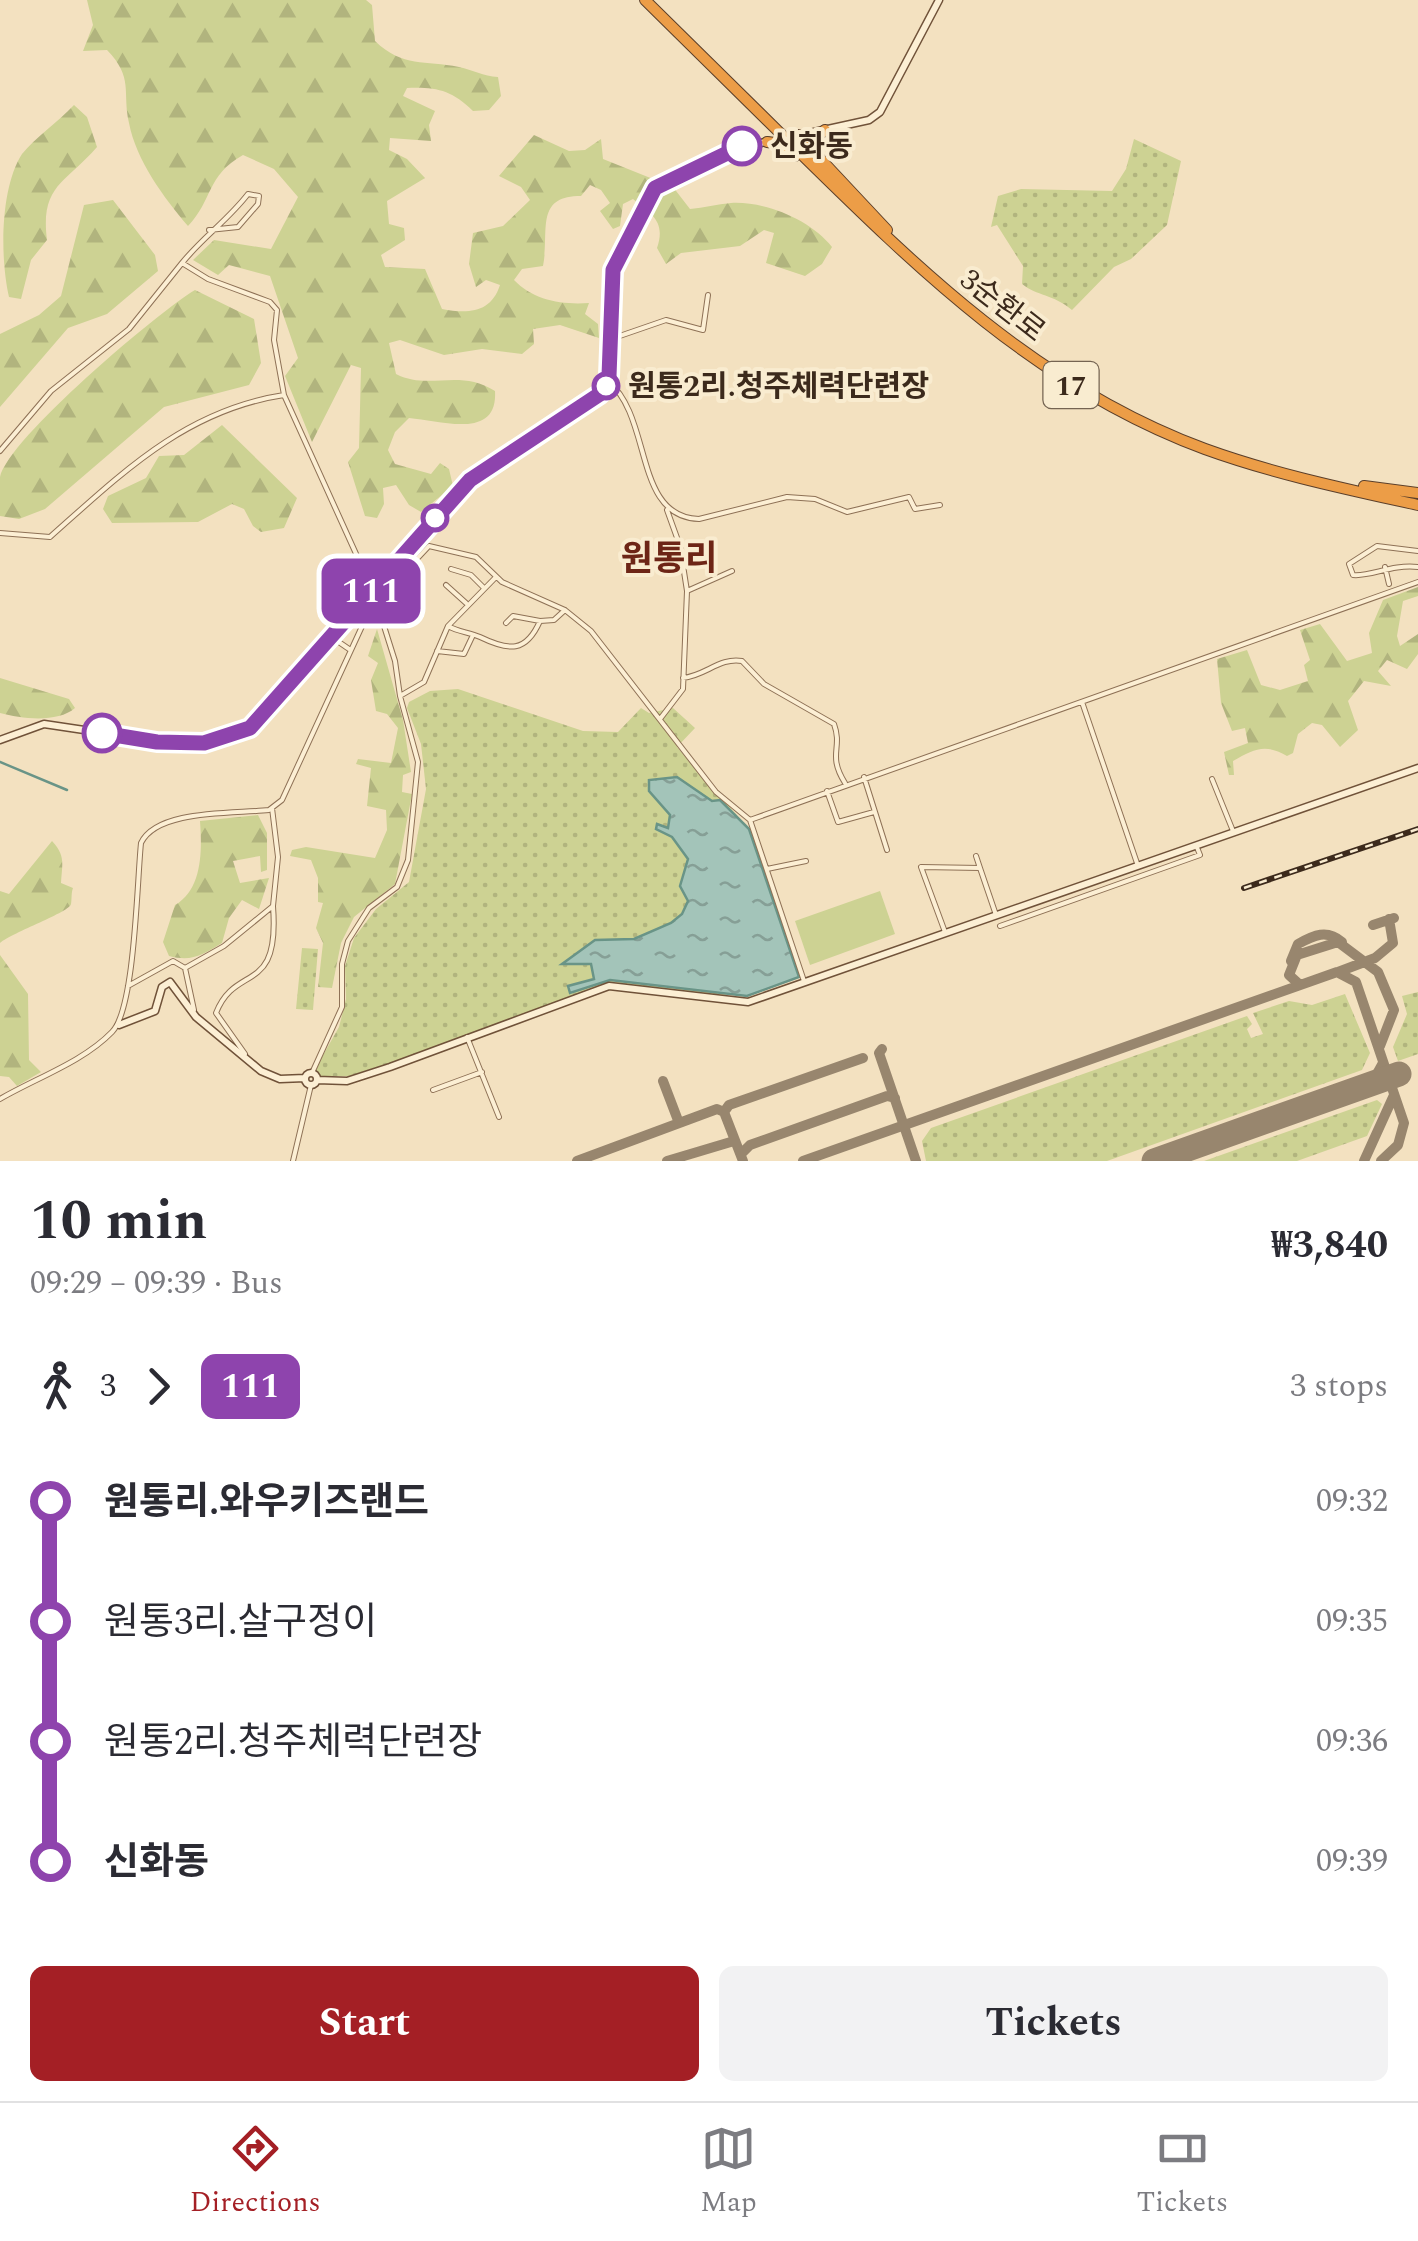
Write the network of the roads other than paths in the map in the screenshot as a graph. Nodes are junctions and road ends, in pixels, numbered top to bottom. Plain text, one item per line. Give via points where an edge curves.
1 (645, 0) edge
2 (653, 0) edge
3 (939, 0) edge
4 (826, 130) junction
5 (791, 139) junction
6 (767, 142) joint
7 (814, 148) junction
8 (209, 230) junction
9 (895, 242) junction
10 (182, 262) junction
11 (708, 295) dead end
12 (611, 339) junction
13 (608, 382) junction
14 (284, 395) junction
15 (0, 451) edge
16 (1418, 502) edge
17 (940, 505) dead end
18 (667, 510) junction
19 (0, 533) edge
20 (1418, 550) edge
21 (1386, 567) junction
22 (1418, 567) edge
23 (451, 569) dead end
24 (732, 572) dead end
25 (497, 576) junction
26 (1418, 582) edge
27 (1389, 584) dead end
28 (446, 585) dead end
29 (482, 587) junction
30 (372, 589) junction
31 (687, 591) junction
32 (376, 601) junction
33 (466, 603) junction
34 (565, 610) junction
35 (540, 621) junction
36 (506, 623) dead end
37 (448, 626) junction
38 (473, 634) junction
39 (330, 636) junction
40 (349, 649) junction
41 (437, 650) junction
42 (682, 678) junction
43 (400, 696) junction
44 (1082, 702) junction
45 (659, 720) junction
46 (0, 740) edge
47 (1418, 768) edge
48 (864, 777) junction
49 (1212, 780) dead end
50 (845, 784) junction
51 (828, 791) junction
52 (272, 808) junction
53 (874, 812) junction
54 (750, 820) junction
55 (1233, 831) junction
56 (1196, 845) junction
57 (887, 850) dead end
58 (976, 856) dead end
59 (806, 861) dead end
60 (1138, 866) junction
61 (980, 868) junction
62 (767, 869) junction
63 (273, 906) junction
64 (996, 916) junction
65 (1000, 926) dead end
66 (945, 932) junction
67 (185, 968) junction
68 (804, 982) junction
69 (128, 986) junction
70 (196, 1017) junction
71 (119, 1024) junction
72 (468, 1037) junction
73 (245, 1054) junction
74 (482, 1072) junction
75 (311, 1079) junction
76 (433, 1090) dead end
77 (0, 1099) edge
78 (499, 1117) dead end
79 (293, 1161) edge

1 - 5 highway, 3순환로 / 17
2 - 5 highway, 3순환로 / 17
3 - 4 street via 880,112
4 - 5 street
4 - 7 highway
5 - 6 highway
5 - 7 highway
5 - 9 highway, 3순환로 / 17
6 - 12 street via 733,150 655,188 613,270
7 - 9 highway
8 - 8 street via 248,194 259,196 238,227
8 - 10 street
9 - 16 highway, 3순환로 / 17 via 999,336 1103,404 1220,454
10 - 14 street via 274,306
10 - 15 street via 129,329 51,392
11 - 12 street via 703,330 666,320
12 - 13 street
13 - 18 street via 628,406 648,477
13 - 30 street via 592,401 470,480
14 - 19 street via 216,411 172,434 50,538
14 - 30 street
17 - 18 street via 916,508 910,497 844,512 793,496 699,519
18 - 31 street
20 - 21 street via 1377,546 1349,560 1357,576
21 - 22 street
21 - 27 street
23 - 29 street
24 - 31 street
25 - 29 street
25 - 32 street via 476,558 428,546
25 - 34 street
26 - 44 street
28 - 33 street
29 - 33 street
30 - 39 street
31 - 42 street
32 - 40 street
32 - 43 street
33 - 37 street
34 - 35 street
34 - 45 street
35 - 36 street via 513,616
35 - 38 street via 527,648 500,648
37 - 38 street
37 - 41 street
38 - 41 street via 464,654
39 - 40 street
39 - 46 street via 261,718 224,740 157,742 44,724
40 - 52 street via 295,776
41 - 43 street via 424,682
42 - 45 street via 679,698
42 - 50 street via 727,660 746,664 764,684 834,724 833,762
43 - 75 street via 418,762 408,860 398,887 370,908 348,941 342,1008
44 - 48 street
44 - 60 street
45 - 54 street via 716,792
47 - 55 street
48 - 50 street
48 - 53 street
49 - 55 street
50 - 51 street
51 - 53 street via 838,822
51 - 54 street
52 - 63 street via 278,857
52 - 69 street via 168,820 148,832 141,843
53 - 57 street
54 - 62 street
55 - 56 street
56 - 60 street
56 - 65 street via 1200,855
58 - 61 street
59 - 62 street
60 - 64 street
61 - 64 street
61 - 66 street via 921,866
62 - 68 street
63 - 67 street
63 - 73 street via 274,950 259,975 223,999 216,1012
64 - 66 street
66 - 68 street
67 - 69 street via 168,961
67 - 70 street
68 - 72 street via 739,1002 609,986
69 - 71 street
70 - 71 street via 170,982 155,1011
70 - 73 street
71 - 77 street via 82,1054
72 - 74 street
72 - 75 street via 347,1081
73 - 75 street via 272,1077
74 - 76 street
74 - 78 street
75 - 79 street

